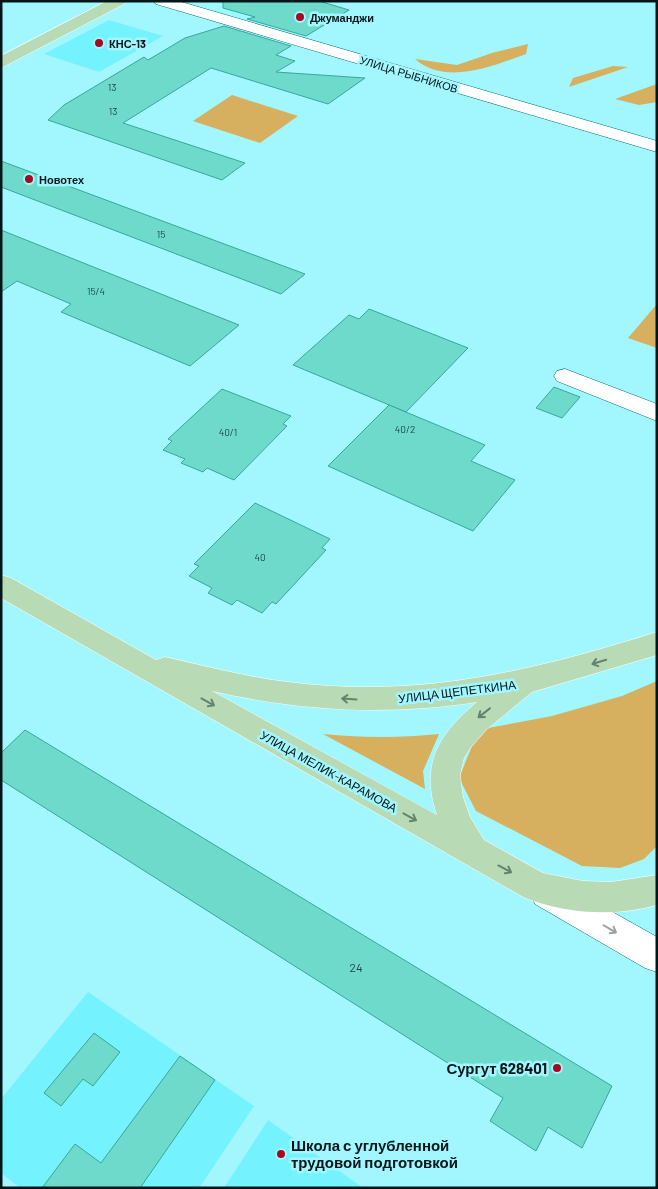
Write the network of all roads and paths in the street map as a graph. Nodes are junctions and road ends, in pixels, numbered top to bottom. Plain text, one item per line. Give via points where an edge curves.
1 (119, 1) edge
2 (160, 1) edge
3 (1, 63) edge
4 (657, 147) edge
5 (565, 376) dead end
6 (657, 413) edge
7 (1, 585) edge
8 (653, 646) edge
9 (135, 661) junction
10 (522, 683) junction
11 (472, 852) junction
12 (537, 887) junction
13 (657, 890) edge
14 (657, 956) edge

1 - 3 main road
2 - 4 street, УЛИЦА РЫБНИКОВ
5 - 6 street
7 - 9 main road, УЛИЦА МЕЛИК-КАРАМОВА
8 -> 10 main road, УЛИЦА ЩЕПЕТКИНА
10 -> 9 main road, УЛИЦА ЩЕПЕТКИНА via 398,699 353,699 289,694
9 -> 11 main road, УЛИЦА МЕЛИК-КАРАМОВА
10 -> 11 main road via 477,718 460,737 447,760 444,780 447,800 457,827
11 -> 12 main road, УЛИЦА МЕЛИК-КАРАМОВА
12 - 13 main road via 615,900
12 -> 14 street, УЛИЦА МЕЛИК-КАРАМОВА

